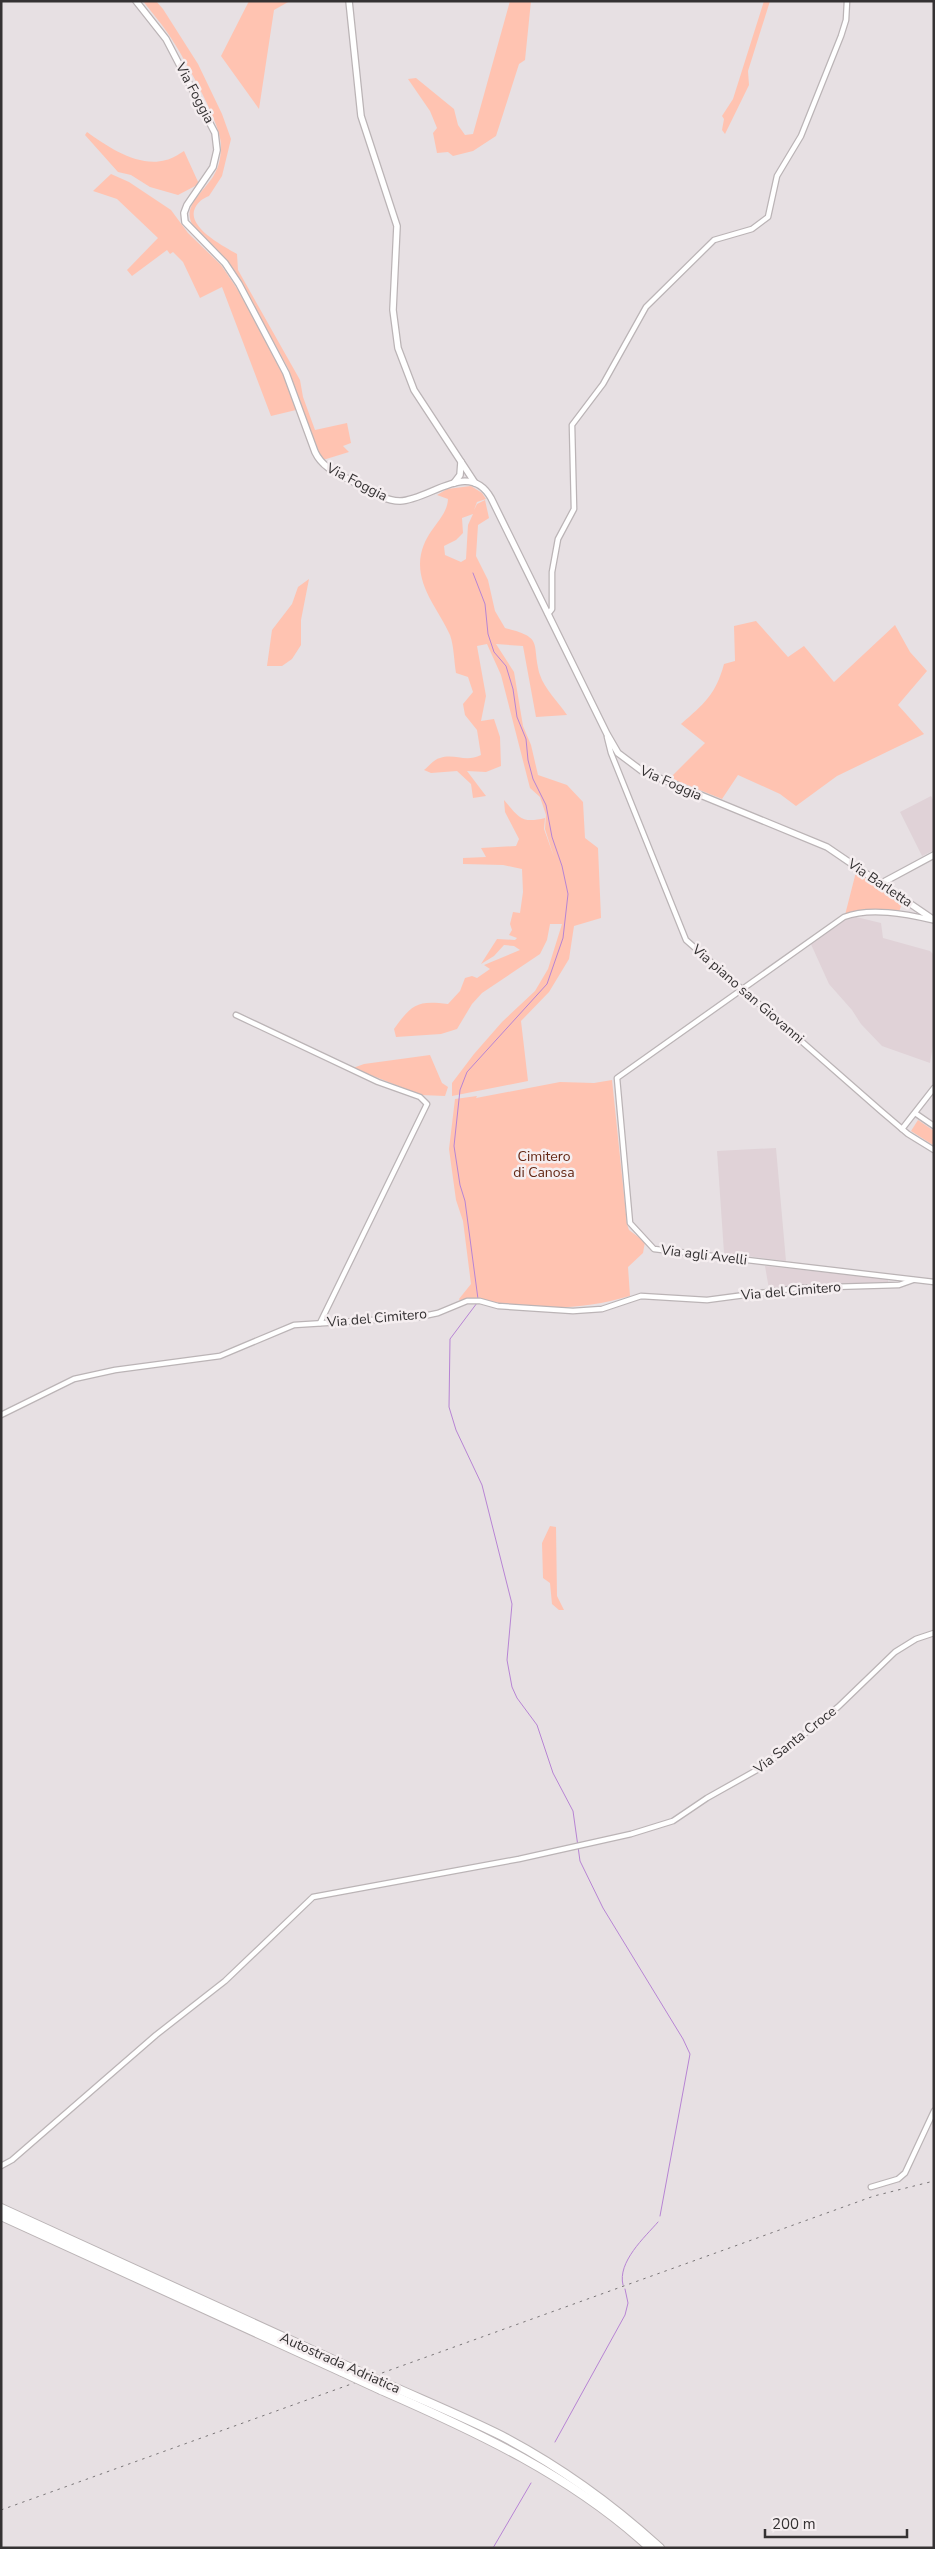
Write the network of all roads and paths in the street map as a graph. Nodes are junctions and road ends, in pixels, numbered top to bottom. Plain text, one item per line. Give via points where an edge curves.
1 (136, 1) edge
2 (349, 1) edge
3 (847, 1) edge
4 (461, 462) junction
5 (461, 473) junction
6 (468, 473) junction
7 (464, 481) junction
8 (454, 483) junction
9 (476, 483) junction
10 (548, 614) junction
11 (607, 734) junction
12 (827, 847) joint
13 (934, 855) edge
14 (880, 884) junction
15 (934, 920) edge
16 (741, 988) junction
17 (236, 1015) dead end
18 (934, 1088) edge
19 (915, 1113) junction
20 (934, 1126) edge
21 (902, 1129) junction
22 (934, 1150) edge
23 (913, 1280) junction
24 (934, 1282) edge
25 (320, 1323) junction
26 (1, 1415) edge
27 (934, 1632) edge
28 (934, 2111) edge
29 (1, 2166) edge
30 (871, 2187) dead end
31 (1, 2208) edge
32 (1, 2216) edge
33 (346, 2370) junction
34 (384, 2387) junction
35 (650, 2548) edge
36 (660, 2548) edge

1 - 8 main road, Via Foggia via 166,39 215,133 217,150 213,168 187,205 185,222 221,258 239,284 286,373 318,458 323,465 385,498 414,498
2 - 4 main road via 361,116 397,226 393,310 398,348 414,390
3 - 10 street via 841,36 801,136 776,176 768,217 752,229 714,240 646,307 603,384 572,425 574,509 558,539 552,572 552,609
4 - 5 main road
4 - 6 main road
5 - 7 main road
5 - 8 main road
6 - 7 main road
6 - 9 main road
7 - 8 main road, Via Foggia
7 - 9 main road, Via Foggia
9 - 10 main road, Via Foggia via 491,498
10 - 11 main road, Via Foggia
11 - 12 main road, Via Foggia via 618,753 642,771
11 - 16 street, Via piano san Giovanni via 611,753 686,940
12 - 14 main road, Via Barletta
13 - 14 main road
14 - 15 main road, Via Barletta
15 - 16 street via 915,916 853,914 832,924
16 - 21 street, Via piano san Giovanni
16 - 23 street, Via agli Avelli via 617,1078 630,1223 654,1249
17 - 25 street via 370,1078 420,1097 427,1104
18 - 19 street
19 - 20 street
19 - 21 street
21 - 22 street, Via piano san Giovanni
23 - 24 street, Via agli Avelli
23 - 25 street, Via del Cimitero via 899,1285 797,1288 707,1300 641,1296 602,1309 573,1311 467,1301 419,1317
25 - 26 street, Via del Cimitero via 281,1329 220,1356 81,1377
27 - 29 street, Via Santa Croce via 895,1652 838,1707 756,1771 673,1821 586,1844 313,1897 225,1981 161,2031 76,2108
28 - 30 street via 905,2173 898,2179
31 - 33 highway, Autostrada Adriatica
32 - 33 highway, Autostrada Adriatica
33 - 34 highway, Autostrada Adriatica, bridge
34 - 35 highway, Autostrada Adriatica via 512,2450 578,2491
34 - 36 highway, Autostrada Adriatica via 489,2430 542,2459 606,2502

